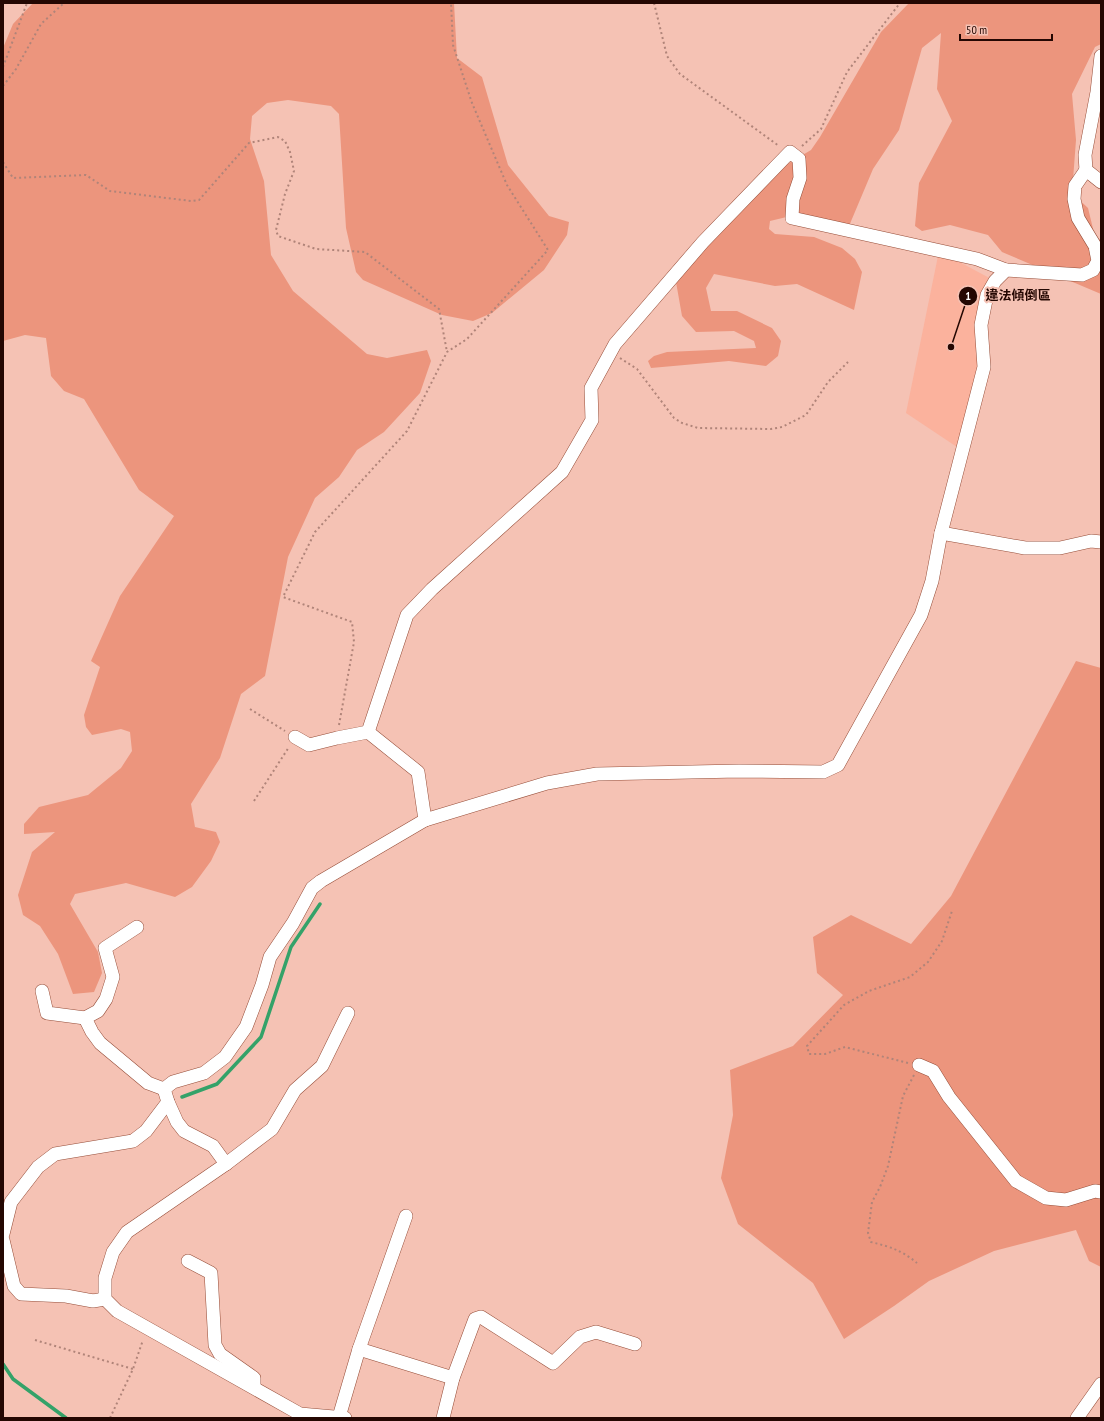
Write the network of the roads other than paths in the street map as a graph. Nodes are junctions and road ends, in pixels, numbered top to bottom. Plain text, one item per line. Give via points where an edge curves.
1 (1101, 56) edge
2 (1086, 170) junction
3 (1101, 182) edge
4 (1006, 270) junction
5 (941, 533) junction
6 (1101, 542) edge
7 (368, 732) junction
8 (295, 737) road end
9 (424, 820) junction
10 (137, 927) dead end
11 (42, 991) dead end
12 (348, 1014) dead end
13 (85, 1018) junction
14 (919, 1065) road end
15 (166, 1095) junction
16 (226, 1164) junction
17 (1101, 1192) edge
18 (406, 1216) dead end
19 (3, 1234) edge
20 (3, 1240) edge
21 (188, 1261) dead end
22 (105, 1299) junction
23 (635, 1344) dead end
24 (359, 1349) junction
25 (453, 1378) junction
26 (1101, 1384) edge
27 (255, 1388) junction
28 (342, 1418) edge
29 (443, 1418) edge
30 (1077, 1418) edge

1 - 2 street via 1085,155
2 - 3 street
2 - 4 street via 1075,186 1074,199 1078,218 1095,246 1098,261 1093,270 1082,275
4 - 5 street via 995,281 987,295 980,325 984,367
4 - 7 street via 977,259 792,218 793,199 800,178 799,159 790,152 703,242 615,344 591,388 592,420 562,472 432,589 407,615
5 - 6 street via 1025,548 1060,548 1091,541
5 - 9 street via 932,581 921,616 838,765 823,772 597,774 547,783
7 - 8 street via 309,745
7 - 9 street via 418,772
9 - 15 street via 312,888 294,923 270,957 246,1027 225,1057 204,1073 173,1082
10 - 13 street via 105,948 113,977 106,998 98,1011
11 - 13 street via 47,1013
12 - 16 street via 322,1066 295,1090 272,1129
13 - 15 street via 100,1043
14 - 17 street via 933,1071 949,1097 1016,1181 1046,1198 1066,1200 1095,1191
15 - 16 street via 177,1122 184,1131 213,1146
15 - 19 street via 146,1131 133,1141 55,1154 38,1167 11,1202
16 - 22 street via 127,1232 113,1252 105,1278
18 - 24 street
20 - 22 street via 14,1286 21,1294 66,1296 93,1301
21 - 27 street via 211,1273 215,1345 220,1354 254,1378
22 - 27 street via 117,1311
23 - 25 street via 596,1332 580,1337 553,1362 481,1318 476,1319
24 - 25 street
24 - 28 street
25 - 29 street
26 - 30 street
27 - 28 street via 300,1414

